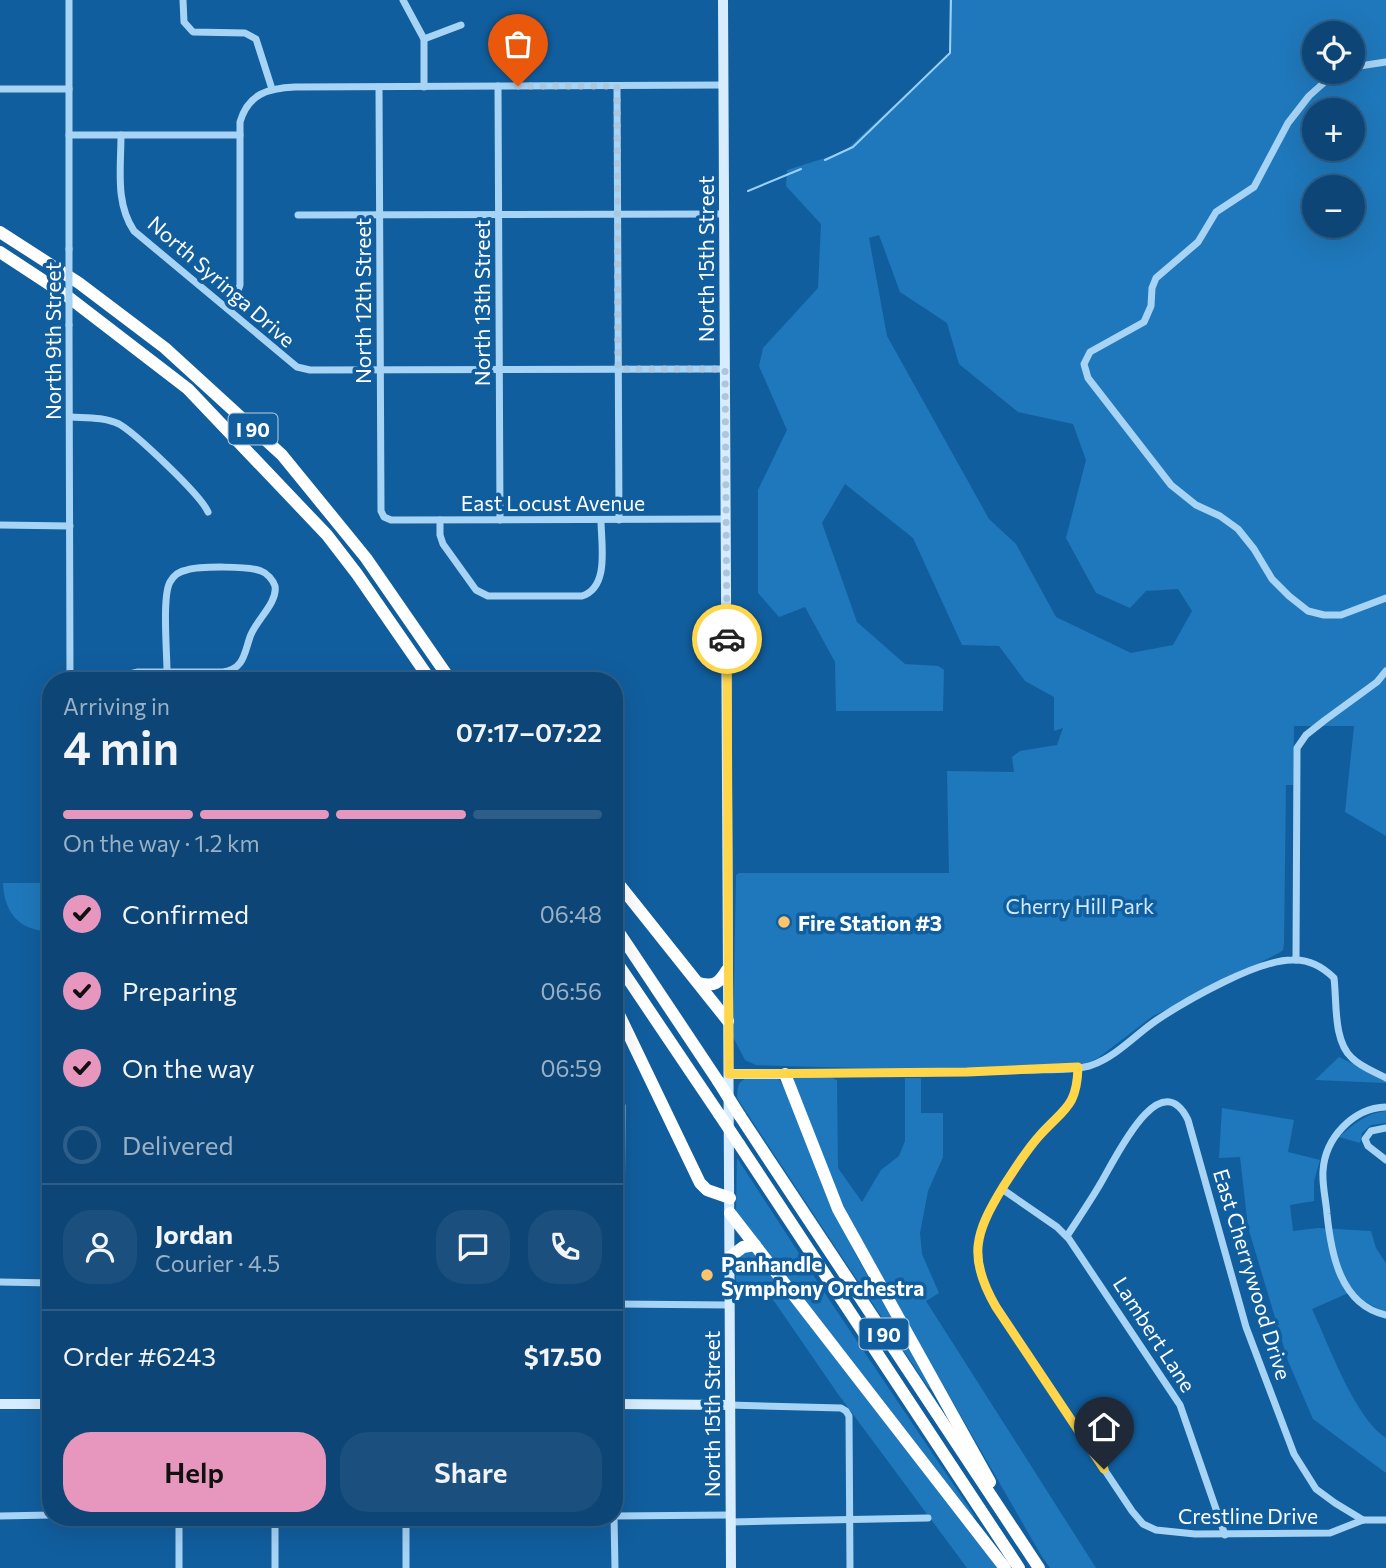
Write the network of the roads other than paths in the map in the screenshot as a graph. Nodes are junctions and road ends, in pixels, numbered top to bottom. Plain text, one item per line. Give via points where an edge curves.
1 (68, 0) edge
2 (183, 0) edge
3 (403, 0) edge
4 (723, 0) edge
5 (461, 25) dead end
6 (424, 39) junction
7 (1386, 62) edge
8 (1365, 65) edge
9 (1322, 84) edge
10 (724, 85) junction
11 (498, 86) junction
12 (617, 86) junction
13 (379, 87) junction
14 (424, 87) junction
15 (0, 89) edge
16 (69, 89) junction
17 (272, 89) junction
18 (69, 135) junction
19 (121, 135) junction
20 (240, 135) junction
21 (498, 214) junction
22 (617, 214) junction
23 (724, 214) junction
24 (299, 215) dead end
25 (379, 215) junction
26 (0, 232) edge
27 (0, 252) edge
28 (227, 307) junction
29 (618, 369) junction
30 (725, 369) junction
31 (380, 370) junction
32 (499, 370) junction
33 (71, 417) junction
34 (208, 512) dead end
35 (383, 515) joint
36 (725, 519) junction
37 (440, 520) junction
38 (500, 520) junction
39 (601, 520) junction
40 (619, 520) junction
41 (0, 526) edge
42 (70, 526) junction
43 (1386, 598) edge
44 (399, 604) junction
45 (1386, 671) edge
46 (70, 672) edge
47 (138, 672) edge
48 (167, 672) junction
49 (425, 672) edge
50 (445, 672) edge
51 (455, 672) edge
52 (623, 889) edge
53 (623, 938) edge
54 (1296, 960) junction
55 (727, 970) junction
56 (623, 971) edge
57 (699, 983) junction
58 (728, 1021) junction
59 (623, 1023) edge
60 (1078, 1067) junction
61 (785, 1074) junction
62 (723, 1078) junction
63 (1386, 1078) edge
64 (1386, 1107) edge
65 (1386, 1128) edge
66 (1386, 1160) edge
67 (1002, 1189) junction
68 (730, 1198) junction
69 (730, 1213) junction
70 (1067, 1236) junction
71 (755, 1245) junction
72 (730, 1257) junction
73 (0, 1282) edge
74 (42, 1283) edge
75 (623, 1304) edge
76 (730, 1305) junction
77 (1386, 1315) edge
78 (0, 1404) edge
79 (42, 1404) edge
80 (623, 1404) edge
81 (729, 1405) junction
82 (42, 1515) edge
83 (0, 1516) edge
84 (623, 1517) edge
85 (928, 1518) dead end
86 (730, 1519) junction
87 (849, 1519) junction
88 (1363, 1520) junction
89 (1386, 1520) edge
90 (178, 1526) edge
91 (275, 1526) edge
92 (406, 1526) edge
93 (614, 1526) edge
94 (1225, 1535) junction
95 (1028, 1553) junction
96 (179, 1568) edge
97 (275, 1568) edge
98 (406, 1568) edge
99 (615, 1568) edge
100 (731, 1568) edge
101 (849, 1568) edge
102 (1005, 1568) edge
103 (1019, 1568) edge
104 (1039, 1568) edge

1 - 16 street, North 9th Street
2 - 17 street via 184,22 193,32 245,33 256,39
3 - 6 street
4 - 10 main road, North 15th Street
5 - 6 street
6 - 14 street
7 - 8 street
9 - 43 street via 1288,123 1254,187 1216,212 1198,242 1156,278 1152,306 1144,322 1090,352 1084,364 1088,379 1171,485 1238,529 1272,579 1308,611 1341,615
10 - 12 street
10 - 23 main road, North 15th Street
11 - 12 street
11 - 14 street
11 - 21 street, North 13th Street
12 - 22 street
13 - 14 street
13 - 17 street
13 - 25 street, North 12th Street
15 - 16 street
16 - 18 street, North 9th Street
17 - 20 street via 254,97 245,109
18 - 19 street
18 - 33 street, North 9th Street, bridge
19 - 20 street
19 - 28 street, North Syringa Drive via 121,204 129,224
20 - 28 street via 240,285
21 - 22 street
21 - 25 street
21 - 32 street, North 13th Street
22 - 23 street
22 - 29 street
23 - 30 main road, North 15th Street
24 - 25 street
25 - 31 street, North 12th Street
26 - 44 highway, I 90 via 79,283 165,348 282,455
27 - 49 highway, I 90 via 77,303 188,389 327,536
28 - 31 street, North Syringa Drive via 298,367
29 - 30 street
29 - 32 street
29 - 40 street
30 - 36 main road, North 15th Street
31 - 32 street
31 - 35 street, North 12th Street
32 - 38 street, North 13th Street
33 - 34 street via 100,418 123,427 191,490
33 - 42 street, North 9th Street
35 - 37 street, East Locust Avenue via 391,520
36 - 40 street, East Locust Avenue
36 - 55 main road, North 15th Street
37 - 38 street, East Locust Avenue
37 - 39 street via 443,544 483,595 582,596 595,590 600,577
38 - 39 street, East Locust Avenue
39 - 40 street, East Locust Avenue
41 - 42 street
42 - 46 street, North 9th Street
44 - 50 highway, I 90
44 - 51 highway, I 90
45 - 54 street via 1306,735 1297,748
47 - 48 street
48 - 48 street via 223,672 237,667 253,628 274,598 271,579 264,572 248,569 190,569 174,577 166,593
52 - 57 highway
53 - 62 highway, I 90
54 - 60 street via 1268,964 1225,982 1157,1019 1103,1060
54 - 63 street via 1315,963 1334,978 1344,1049
55 - 57 highway via 717,984
55 - 58 main road, North 15th Street
56 - 103 highway, I 90, bridge
57 - 58 highway
58 - 62 main road, North 15th Street
59 - 68 highway via 700,1183
60 - 61 street
60 - 67 street, Crestline Drive via 1074,1098
61 - 62 main road
61 - 95 highway via 838,1209
62 - 68 main road, North 15th Street
62 - 95 highway, I 90, bridge via 740,1116
64 - 77 street via 1367,1110 1349,1121 1336,1135 1323,1169 1337,1268 1356,1298
65 - 66 street via 1371,1131 1366,1139
67 - 70 street, Lambert Lane
67 - 94 street, Crestline Drive via 977,1245 980,1272 996,1307 1137,1518 1156,1530
68 - 69 main road, North 15th Street
69 - 71 highway, I 90
69 - 72 main road, North 15th Street
70 - 88 street, East Cherrywood Drive via 1136,1122 1165,1103 1179,1107 1188,1120 1246,1327 1294,1454 1316,1489
70 - 94 street, Lambert Lane via 1181,1405
71 - 72 highway
71 - 102 highway, I 90
72 - 76 main road, North 15th Street
73 - 74 street
75 - 76 street
76 - 81 main road, North 15th Street
78 - 79 main road
80 - 81 main road
81 - 86 main road, North 15th Street
81 - 87 street via 846,1411
82 - 83 street
84 - 86 street
85 - 87 street
86 - 87 street
86 - 100 main road, North 15th Street
87 - 101 street
88 - 89 street, Crestline Drive
88 - 94 street, Crestline Drive via 1330,1533
90 - 96 street
91 - 97 street
92 - 98 street
93 - 99 street
95 - 104 highway, I 90

